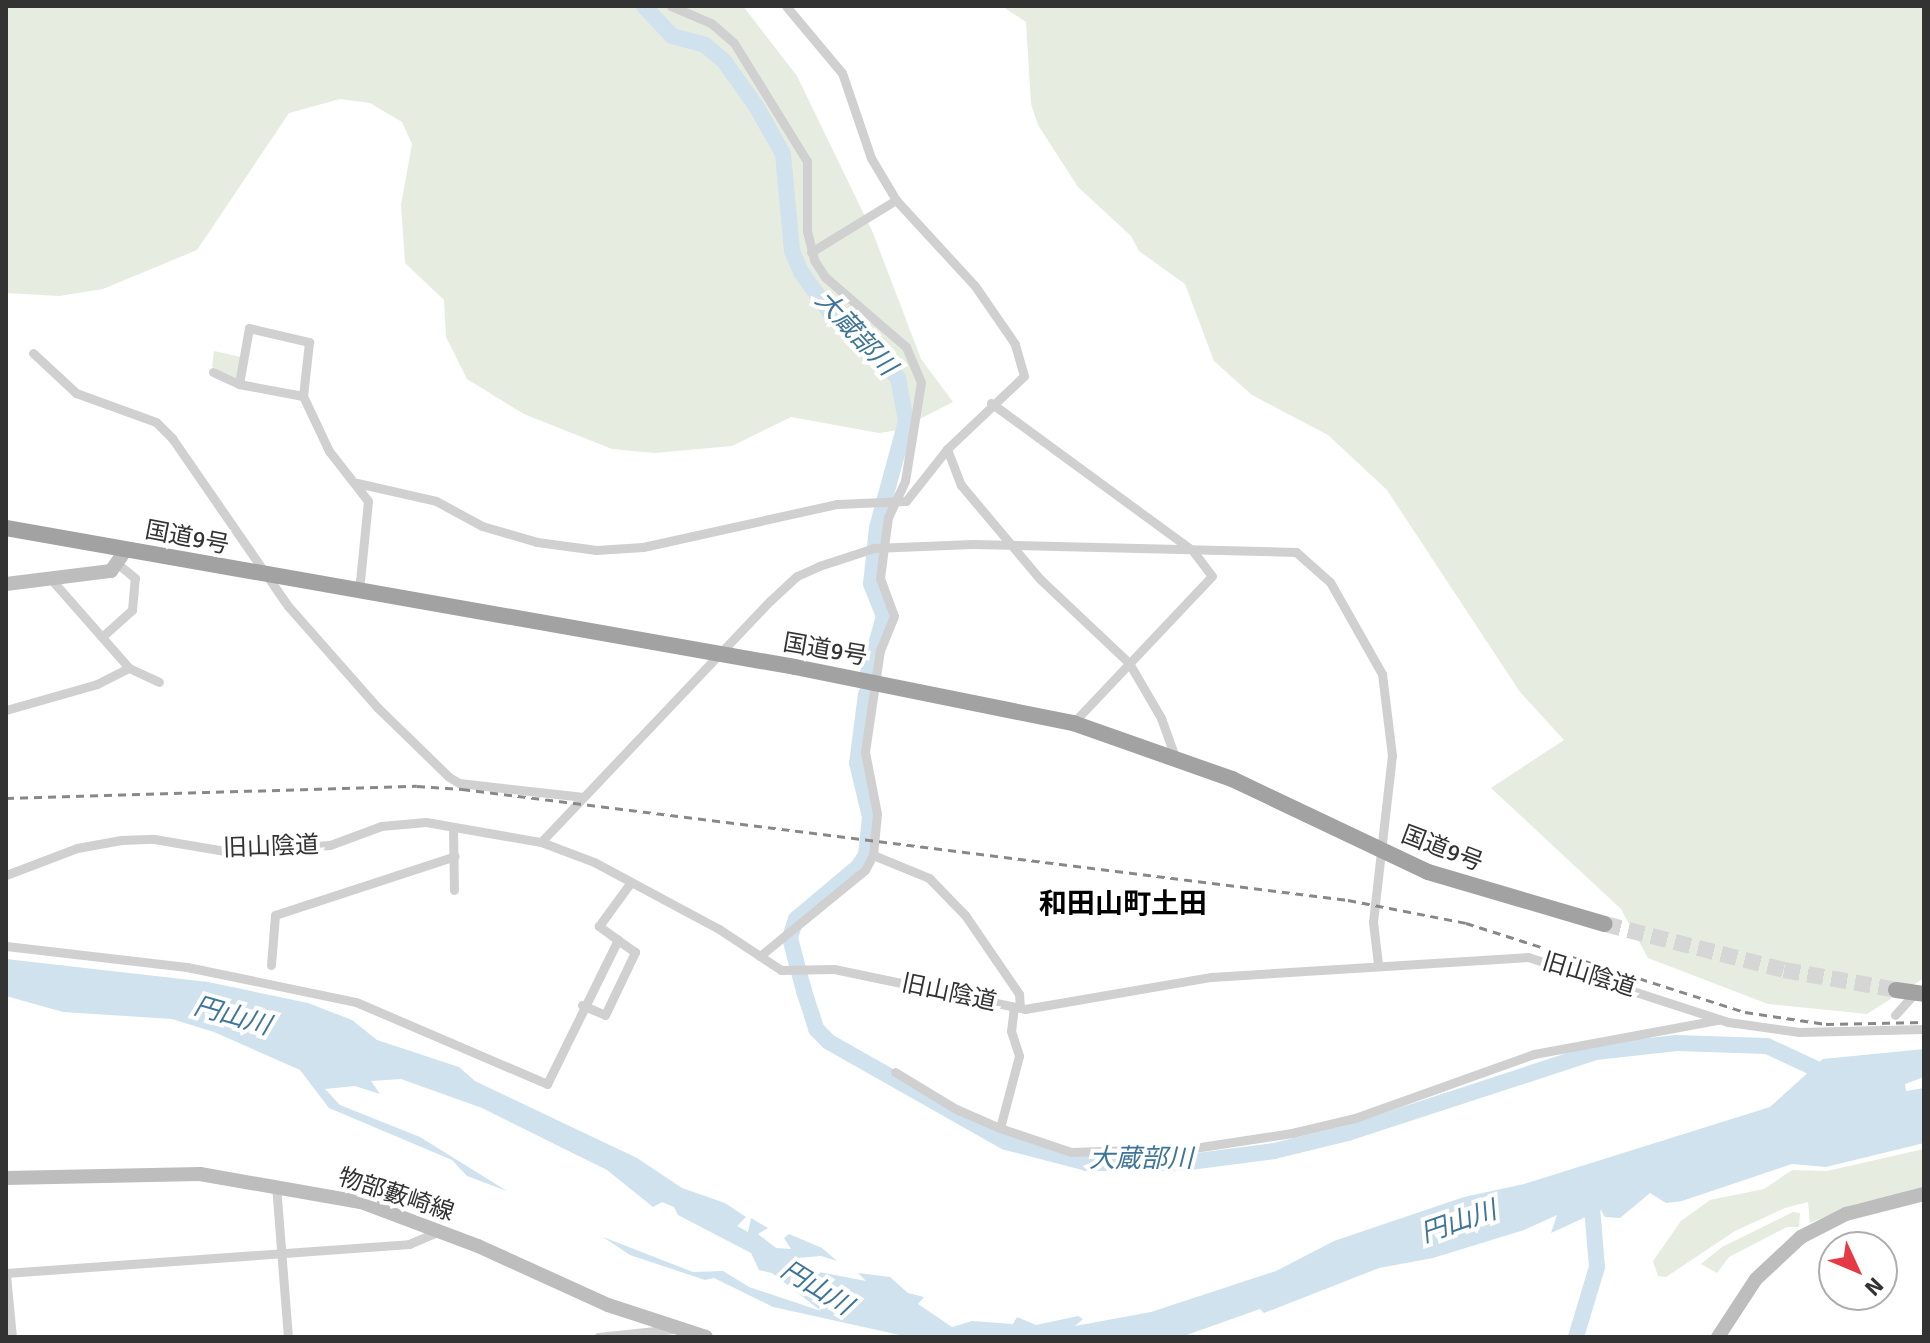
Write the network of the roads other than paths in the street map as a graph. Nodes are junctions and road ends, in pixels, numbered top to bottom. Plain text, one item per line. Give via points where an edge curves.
1 (671, 6) edge
2 (786, 6) edge
3 (896, 200) junction
4 (811, 252) junction
5 (33, 353) dead end
6 (213, 372) dead end
7 (239, 384) junction
8 (303, 396) junction
9 (991, 403) junction
10 (947, 449) junction
11 (357, 483) junction
12 (894, 506) junction
13 (6, 528) edge
14 (1012, 544) junction
15 (883, 547) junction
16 (1193, 551) junction
17 (122, 558) junction
18 (50, 578) junction
19 (266, 578) junction
20 (6, 584) edge
21 (359, 591) junction
22 (103, 636) junction
23 (718, 657) junction
24 (1129, 663) junction
25 (129, 668) junction
26 (159, 682) dead end
27 (873, 683) junction
28 (6, 710) edge
29 (1073, 723) junction
30 (1175, 757) junction
31 (583, 797) junction
32 (453, 827) junction
33 (541, 842) junction
34 (1382, 851) junction
35 (873, 855) junction
36 (455, 856) junction
37 (6, 875) edge
38 (631, 882) junction
39 (454, 890) dead end
40 (1605, 924) tunnel mouth
41 (618, 940) junction
42 (6, 946) edge
43 (760, 956) junction
44 (1378, 964) junction
45 (271, 965) dead end
46 (1896, 990) tunnel mouth
47 (1920, 994) edge
48 (582, 1005) junction
49 (1017, 1007) junction
50 (1895, 1015) dead end
51 (1722, 1020) junction
52 (1924, 1029) edge
53 (895, 1072) dead end
54 (1000, 1128) junction
55 (6, 1178) edge
56 (276, 1185) junction
57 (1924, 1194) edge
58 (439, 1231) junction
59 (280, 1253) junction
60 (6, 1274) edge
61 (678, 1328) junction
62 (12, 1337) edge
63 (288, 1337) edge
64 (598, 1337) edge
65 (706, 1337) edge
66 (1718, 1337) edge

1 - 4 street via 720,28 796,137 809,172
2 - 3 street via 842,73 871,158
3 - 4 street
3 - 9 street via 975,286 1015,344 1024,376
4 - 12 street via 825,277 889,331 915,364 921,382 916,424
5 - 19 street via 76,393 156,422
6 - 7 street
7 - 8 street
7 - 8 street via 251,326 309,342
8 - 11 street via 329,451
9 - 10 street
9 - 16 street
10 - 12 street via 920,487
10 - 14 street via 961,485
11 - 12 street via 436,501 501,533 596,550 643,547 837,504
11 - 21 street via 368,501
12 - 15 street
13 - 17 highway, 国道9号
14 - 15 street
14 - 16 street
14 - 24 street via 1040,579
15 - 23 street via 797,576
15 - 27 street via 880,578 894,616
16 - 24 street via 1212,576
16 - 34 street via 1296,552 1330,582 1382,674 1392,755
17 - 18 main road
17 - 19 highway, 国道9号
17 - 22 street via 135,578 132,610
18 - 20 main road
18 - 22 street
19 - 21 highway, 国道9号
19 - 31 street via 377,707 449,777 459,783
21 - 23 highway, 国道9号
22 - 25 street
23 - 27 highway, 国道9号
23 - 31 street
24 - 29 street
24 - 30 street via 1161,718
25 - 26 street
25 - 28 street via 97,684
27 - 29 highway, 国道9号
27 - 35 street via 865,752 877,814
29 - 30 highway, 国道9号
30 - 34 highway, 国道9号
31 - 33 street
32 - 33 street, 旧山陰道
32 - 36 street
32 - 37 street, 旧山陰道 via 401,822 330,845 231,852 154,839 121,840 77,848
33 - 38 street, 旧山陰道
34 - 40 highway, 国道9号 via 1464,885
34 - 44 street via 1373,922
35 - 43 street via 865,870
35 - 49 street via 929,878 965,915 1019,994
36 - 39 street
36 - 45 street via 275,915
38 - 41 street via 599,926
38 - 43 street, 旧山陰道
41 - 48 street
41 - 48 street via 635,952 605,1015
42 - 48 street via 187,967 356,1002 547,1084
43 - 49 street, 旧山陰道 via 781,970 834,969
44 - 49 street, 旧山陰道 via 1169,981 1074,1004
44 - 51 street, 旧山陰道 via 1528,957
46 - 47 highway
47 - 50 street
49 - 54 street via 1011,1031 1019,1056
51 - 52 street, 旧山陰道 via 1799,1032
51 - 54 street via 1534,1054 1355,1118 1194,1148 1071,1152
53 - 54 street
55 - 56 main road, 物部藪崎線 via 200,1174
56 - 58 main road, 物部藪崎線 via 361,1202
56 - 59 street
57 - 66 main road via 1846,1214 1801,1237 1756,1279
58 - 59 street via 409,1244
58 - 61 main road, 物部藪崎線 via 608,1305
59 - 60 street
59 - 63 street
60 - 62 street
61 - 64 street
61 - 65 main road, 物部藪崎線

